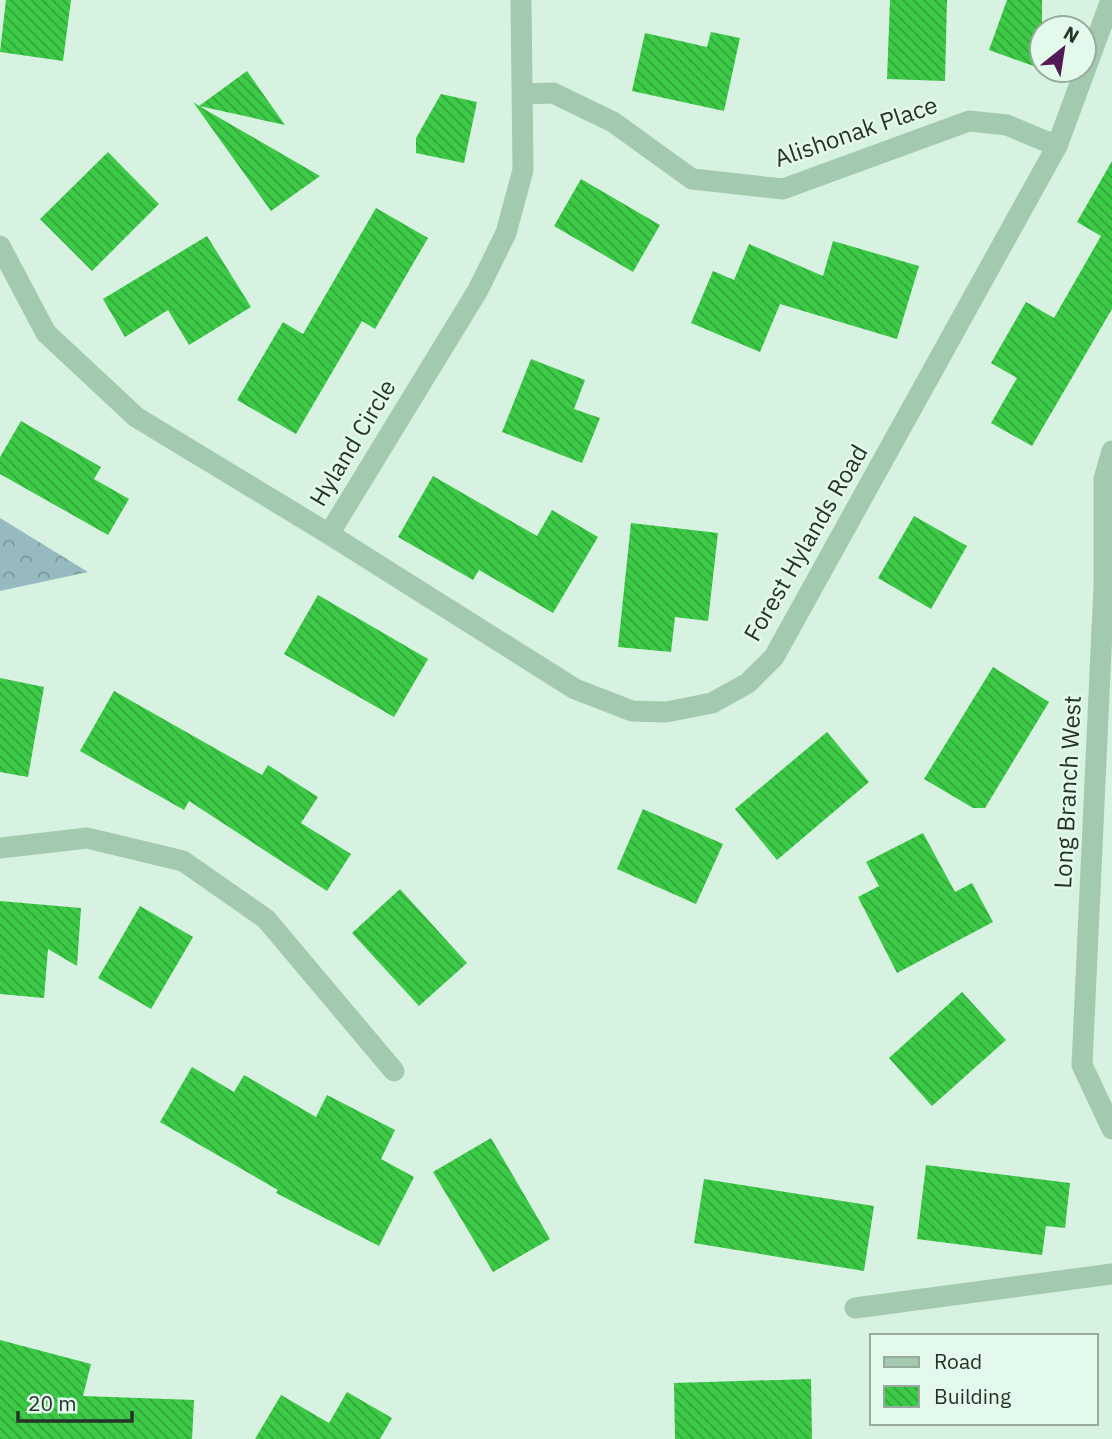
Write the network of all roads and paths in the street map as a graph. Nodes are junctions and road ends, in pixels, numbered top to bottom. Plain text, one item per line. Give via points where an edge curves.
1 (521, 0) edge
2 (1111, 0) edge
3 (524, 94) junction
4 (1057, 146) junction
5 (0, 246) edge
6 (1112, 452) edge
7 (329, 534) junction
8 (0, 848) edge
9 (394, 1071) dead end
10 (1112, 1129) edge
11 (1112, 1274) edge
12 (855, 1308) dead end

1 - 3 street, Hyland Circle
2 - 4 street, Forest Hylands Road
3 - 4 street, Alishonak Place via 553,93 613,122 692,179 770,188 783,189 969,121 1007,125
3 - 7 street, Hyland Circle via 523,170 506,233 478,290
4 - 7 street, Forest Hylands Road via 774,657 748,683 712,703 666,712 632,711 575,689
5 - 7 street, Hyland Circle via 46,333 136,417
6 - 10 street, Long Branch West via 1104,479 1104,586 1082,1065
8 - 9 street via 87,838 183,861 266,919
11 - 12 street

